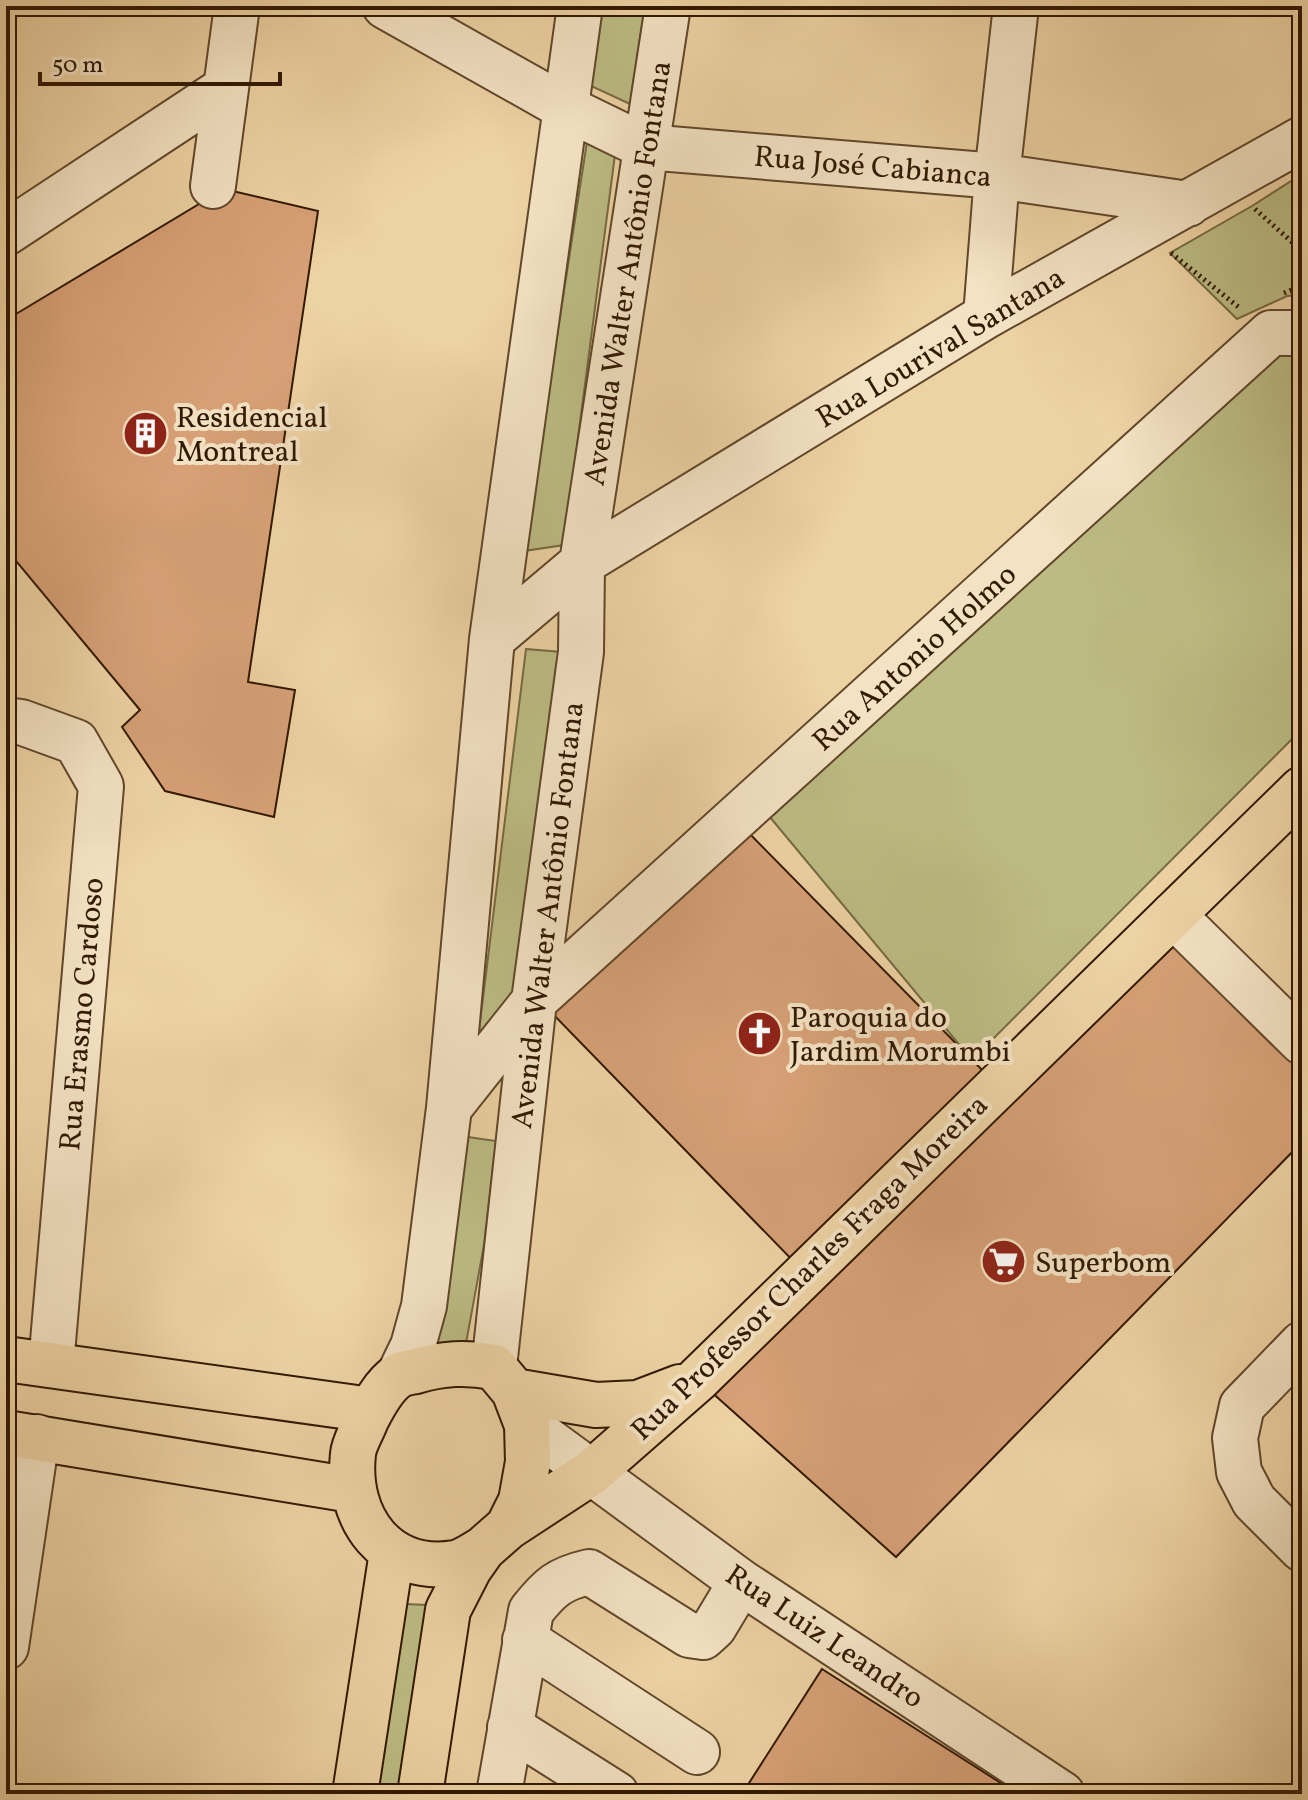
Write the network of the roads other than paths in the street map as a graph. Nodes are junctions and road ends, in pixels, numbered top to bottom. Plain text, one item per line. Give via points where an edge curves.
1 (237, 6) edge
2 (385, 6) edge
3 (580, 6) edge
4 (668, 6) edge
5 (1016, 6) edge
6 (226, 88) junction
7 (566, 108) junction
8 (1302, 139) edge
9 (646, 147) junction
10 (997, 176) junction
11 (213, 186) dead end
12 (1186, 224) junction
13 (6, 233) edge
14 (986, 316) junction
15 (1302, 333) edge
16 (582, 563) junction
17 (492, 639) junction
18 (6, 720) edge
19 (1302, 789) edge
20 (1173, 915) junction
21 (534, 1001) junction
22 (1302, 1042) edge
23 (449, 1108) junction
24 (1302, 1344) edge
25 (6, 1359) edge
26 (51, 1365) junction
27 (399, 1375) junction
28 (697, 1380) junction
29 (512, 1394) junction
30 (371, 1410) junction
31 (21, 1435) edge
32 (592, 1472) junction
33 (352, 1490) junction
34 (495, 1538) junction
35 (1302, 1549) edge
36 (392, 1552) junction
37 (741, 1582) junction
38 (525, 1640) junction
39 (6, 1647) edge
40 (510, 1727) junction
41 (697, 1752) dead end
42 (355, 1794) edge
43 (420, 1794) edge
44 (499, 1794) edge
45 (616, 1794) edge
46 (1062, 1794) edge

1 - 6 street
2 - 7 street, Rua José Cabianca
3 - 7 street
4 - 9 street, Avenida Walter Antônio Fontana
5 - 10 street
6 - 11 street
6 - 13 street
7 - 9 street, Rua José Cabianca
7 - 17 street
8 - 12 street, Rua Lourival Santana
9 - 10 street, Rua José Cabianca
9 - 16 street, Avenida Walter Antônio Fontana
10 - 12 street, Rua José Cabianca
10 - 14 street
12 - 14 street, Rua Lourival Santana
14 - 16 street, Rua Lourival Santana
15 - 21 street, Rua Antonio Holmo via 1271,333
16 - 17 street, Rua Lourival Santana
16 - 21 street, Avenida Walter Antônio Fontana via 581,652
17 - 23 street
18 - 26 street, Rua Erasmo Cardoso via 76,742 101,786
19 - 20 main road, Rua Professor Charles Fraga Moreira
20 - 22 street
20 - 28 main road, Rua Professor Charles Fraga Moreira
21 - 23 street, Rua Antonio Holmo
21 - 29 street, Avenida Walter Antônio Fontana
23 - 27 street via 424,1306
24 - 35 street via 1242,1406 1235,1438 1239,1472 1254,1501
25 - 26 main road
26 - 30 main road
27 - 29 main road via 465,1362
27 - 30 main road
28 - 29 main road via 638,1403 596,1405
28 - 32 main road, Rua Professor Charles Fraga Moreira
29 - 32 street, Rua Luiz Leandro
29 - 34 main road, Avenida Walter Antônio Fontana via 528,1462 521,1501
30 - 33 main road via 353,1451
31 - 33 main road
31 - 39 street
32 - 34 main road, Rua Professor Charles Fraga Moreira
32 - 37 street, Rua Luiz Leandro
33 - 36 main road via 363,1523
34 - 36 main road, Rua Professor Charles Fraga Moreira via 458,1562 418,1562
34 - 43 main road, Avenida Walter Antônio Fontana via 469,1569 448,1610
36 - 42 main road
37 - 38 street via 703,1637 689,1635 589,1572 565,1578 531,1611
37 - 46 street, Rua Luiz Leandro
38 - 40 street
38 - 41 street
40 - 44 street
40 - 45 street

